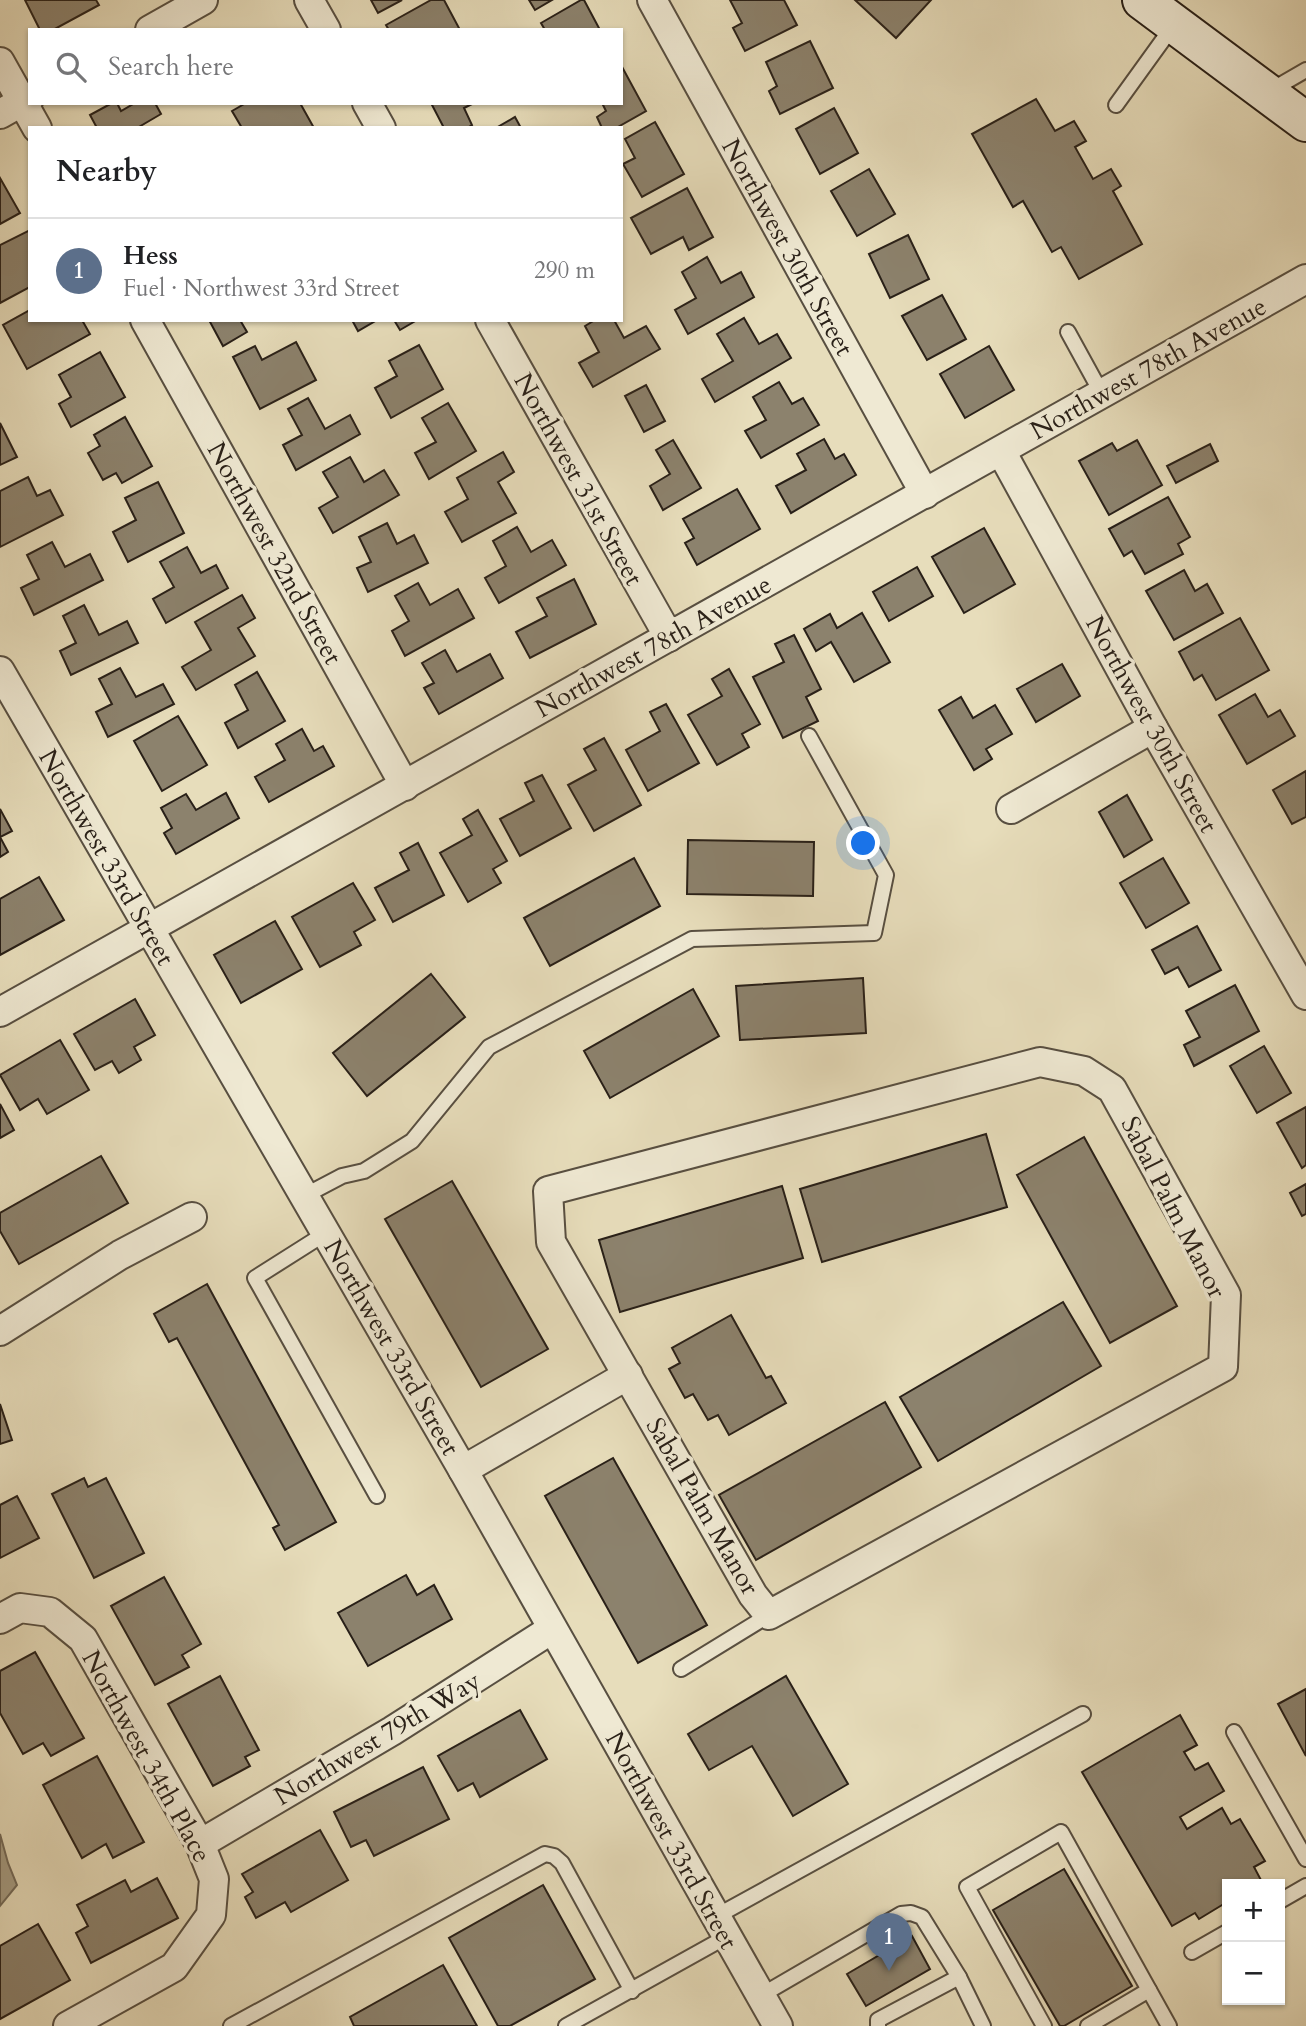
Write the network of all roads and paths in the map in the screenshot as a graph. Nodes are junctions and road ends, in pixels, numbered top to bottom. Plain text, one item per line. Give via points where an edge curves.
1 (203, 0) edge
2 (309, 0) edge
3 (652, 0) edge
4 (1142, 0) edge
5 (1173, 24) junction
6 (154, 28) edge
7 (325, 28) edge
8 (0, 62) edge
9 (1306, 70) edge
10 (1266, 93) junction
11 (17, 104) edge
12 (368, 105) edge
13 (1116, 105) dead end
14 (1306, 122) edge
15 (35, 126) edge
16 (380, 126) edge
17 (1306, 279) edge
18 (146, 322) edge
19 (491, 322) edge
20 (1068, 332) dead end
21 (1102, 394) junction
22 (1001, 451) junction
23 (925, 494) junction
24 (669, 637) junction
25 (0, 671) edge
26 (1153, 729) junction
27 (809, 736) dead end
28 (405, 786) junction
29 (1011, 809) dead end
30 (148, 929) junction
31 (1306, 995) edge
32 (0, 1012) edge
33 (304, 1196) junction
34 (192, 1217) dead end
35 (326, 1233) junction
36 (0, 1331) edge
37 (628, 1376) junction
38 (463, 1470) junction
39 (377, 1496) dead end
40 (769, 1615) junction
41 (0, 1619) edge
42 (552, 1629) junction
43 (681, 1668) dead end
44 (1083, 1714) dead end
45 (1234, 1732) dead end
46 (200, 1844) junction
47 (1306, 1859) edge
48 (1306, 1886) edge
49 (1285, 1898) edge
50 (721, 1927) junction
51 (1222, 1935) edge
52 (1192, 1952) dead end
53 (959, 1977) junction
54 (1149, 1990) junction
55 (632, 1991) junction
56 (760, 1996) junction
57 (68, 2026) edge
58 (231, 2026) edge
59 (566, 2026) edge
60 (778, 2026) edge
61 (878, 2026) edge
62 (983, 2026) edge
63 (1044, 2026) edge
64 (1088, 2026) edge
65 (1169, 2026) edge

1 - 6 street
2 - 7 street
3 - 23 street, Northwest 30th Street
4 - 5 main road
5 - 10 main road
5 - 13 lane
8 - 11 street
9 - 10 lane
10 - 14 main road
11 - 15 street
12 - 16 street
17 - 21 street, Northwest 78th Avenue
18 - 28 street, Northwest 32nd Street
19 - 24 street, Northwest 31st Street
20 - 21 lane
21 - 22 street, Northwest 78th Avenue
22 - 23 street, Northwest 78th Avenue
22 - 26 street, Northwest 30th Street
23 - 24 street, Northwest 78th Avenue
24 - 28 street, Northwest 78th Avenue
25 - 30 street, Northwest 33rd Street
26 - 29 street
26 - 31 street, Northwest 30th Street
27 - 33 lane via 886,875 874,933 692,939 489,1047 411,1141 364,1171 342,1176
28 - 30 street, Northwest 78th Avenue
30 - 32 street, Northwest 78th Avenue
30 - 33 street, Northwest 33rd Street
33 - 35 street, Northwest 33rd Street
34 - 36 street via 120,1255
35 - 38 street, Northwest 33rd Street
35 - 39 lane via 256,1278
37 - 38 street
37 - 40 street, Sabal Palm Manor via 753,1595
37 - 40 street, Sabal Palm Manor via 551,1242 548,1191 1040,1062 1084,1071 1112,1089 1226,1295 1223,1367
38 - 42 street, Northwest 33rd Street
40 - 43 lane
41 - 46 street, Northwest 34th Place via 20,1608 50,1612 83,1639
42 - 46 street, Northwest 79th Way via 392,1731
42 - 50 street, Northwest 33rd Street
44 - 50 lane
45 - 47 lane
46 - 57 street, Northwest 34th Place via 214,1879 211,1915 174,1967
48 - 49 lane
50 - 55 lane
50 - 56 street, Northwest 33rd Street
51 - 52 lane
53 - 56 lane via 922,1917 911,1913 901,1914
53 - 61 lane via 878,2020
53 - 62 lane
54 - 63 lane via 1061,1832 967,1887
54 - 64 lane
54 - 65 lane
55 - 58 lane via 562,1863 545,1854
55 - 59 lane
56 - 60 street, Northwest 33rd Street

